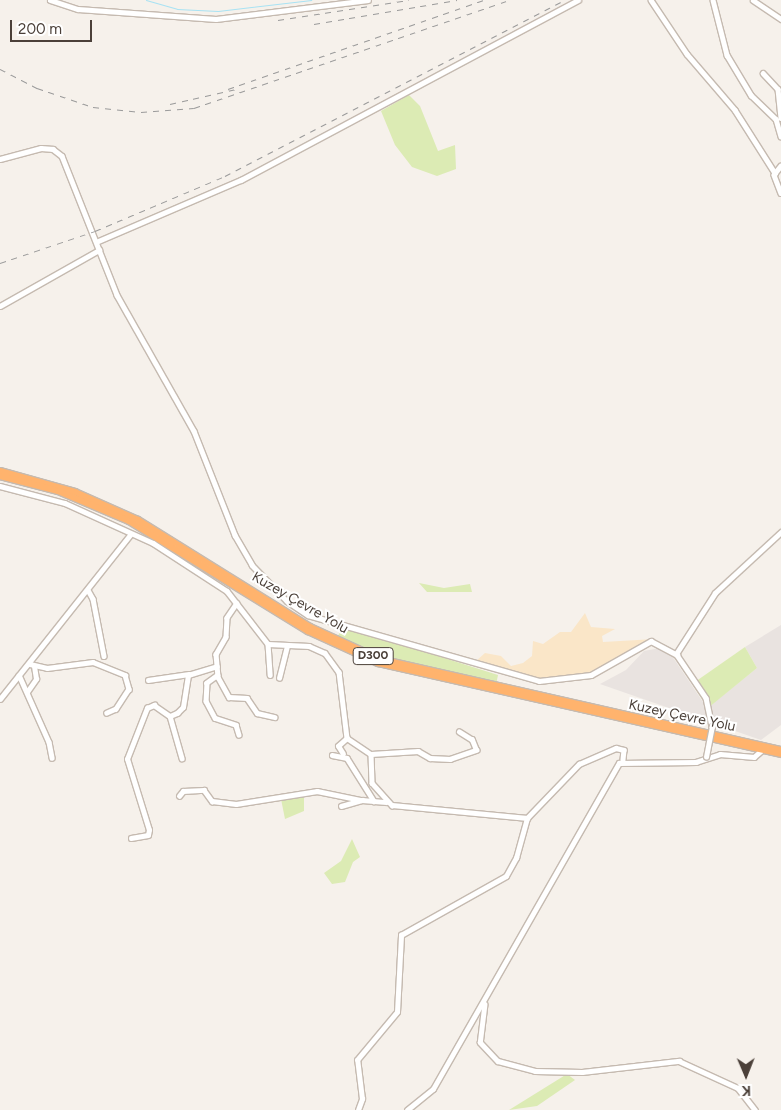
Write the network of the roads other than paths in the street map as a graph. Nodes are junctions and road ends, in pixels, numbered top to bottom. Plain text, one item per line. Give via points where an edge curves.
1 (50, 0) edge
2 (368, 0) edge
3 (578, 0) edge
4 (651, 0) edge
5 (713, 0) edge
6 (754, 0) edge
7 (781, 19) edge
8 (763, 73) dead end
9 (781, 118) edge
10 (781, 136) edge
11 (0, 159) edge
12 (781, 166) edge
13 (774, 173) junction
14 (781, 193) edge
15 (96, 242) junction
16 (99, 250) junction
17 (0, 306) edge
18 (0, 471) edge
19 (0, 476) edge
20 (0, 486) edge
21 (781, 532) edge
22 (130, 535) junction
23 (88, 590) junction
24 (237, 604) junction
25 (268, 644) junction
26 (287, 646) junction
27 (676, 654) junction
28 (104, 656) dead end
29 (32, 666) junction
30 (217, 666) junction
31 (189, 674) junction
32 (19, 675) junction
33 (218, 675) junction
34 (270, 675) dead end
35 (278, 678) dead end
36 (148, 680) dead end
37 (27, 692) junction
38 (0, 699) edge
39 (107, 713) dead end
40 (170, 716) junction
41 (275, 717) dead end
42 (459, 732) dead end
43 (239, 735) dead end
44 (347, 738) junction
45 (762, 750) junction
46 (781, 750) edge
47 (343, 754) junction
48 (371, 754) junction
49 (781, 754) edge
50 (332, 755) dead end
51 (706, 757) junction
52 (52, 758) dead end
53 (182, 758) dead end
54 (623, 760) junction
55 (179, 796) dead end
56 (361, 800) junction
57 (374, 801) junction
58 (386, 802) junction
59 (341, 806) dead end
60 (527, 818) junction
61 (132, 838) dead end
62 (488, 993) junction
63 (358, 1110) edge
64 (407, 1110) edge
65 (755, 1110) edge

1 - 2 street via 78,8 216,19
3 - 15 street via 274,163
4 - 13 street via 687,54 735,110
5 - 10 street via 727,54 751,95 776,119
6 - 7 street
8 - 9 street via 778,90
11 - 15 street via 40,148 60,153
12 - 13 street
13 - 14 street
15 - 16 street
16 - 17 street
16 - 27 street via 136,334 194,431 234,535 252,565 287,601 308,615 539,681 591,675 651,641
18 - 46 highway, Kuzey Çevre Yolu / D300 via 75,492 138,520 310,627 380,659
19 - 45 highway, Kuzey Çevre Yolu / D300 via 58,491 129,521 308,631 378,663
20 - 22 street via 65,503
21 - 27 street via 715,594
22 - 23 street
22 - 24 street via 163,548 224,589
23 - 28 street via 94,599
23 - 29 street
24 - 25 street
24 - 30 street via 227,618 226,637 216,654
25 - 26 street
25 - 34 street
26 - 35 street
26 - 44 street via 316,648 335,664
27 - 51 street, bridge via 706,698 712,727
29 - 32 street
29 - 37 street via 36,679
29 - 39 street via 93,662 125,675 129,689 116,709
30 - 31 street
30 - 33 street
31 - 36 street
31 - 40 street via 183,707
32 - 37 street
32 - 38 street
33 - 41 street via 229,697 247,698 258,713
33 - 43 street via 207,683 206,700 215,718 236,724
37 - 52 street via 49,742
40 - 53 street
40 - 61 street via 154,705 148,707 127,759 149,830 148,835
42 - 48 street via 473,741 474,752 445,759 418,751
44 - 47 street via 338,746
44 - 48 street
45 - 49 highway, Kuzey Çevre Yolu / D300
45 - 51 street via 752,757
47 - 50 street
47 - 57 street
48 - 58 street via 372,783
51 - 54 street via 676,764
54 - 60 street via 624,751 618,748 582,762
54 - 62 street
55 - 56 street via 183,791 204,790 212,801 236,804 317,791
56 - 57 street
56 - 59 street
57 - 58 street
58 - 60 street via 468,811 492,818 511,814
60 - 63 street via 516,858 506,876 401,935 397,1012 357,1060 362,1099
62 - 64 street via 433,1089
62 - 65 street via 481,1016 480,1042 498,1061 535,1071 582,1072 679,1061 738,1088

